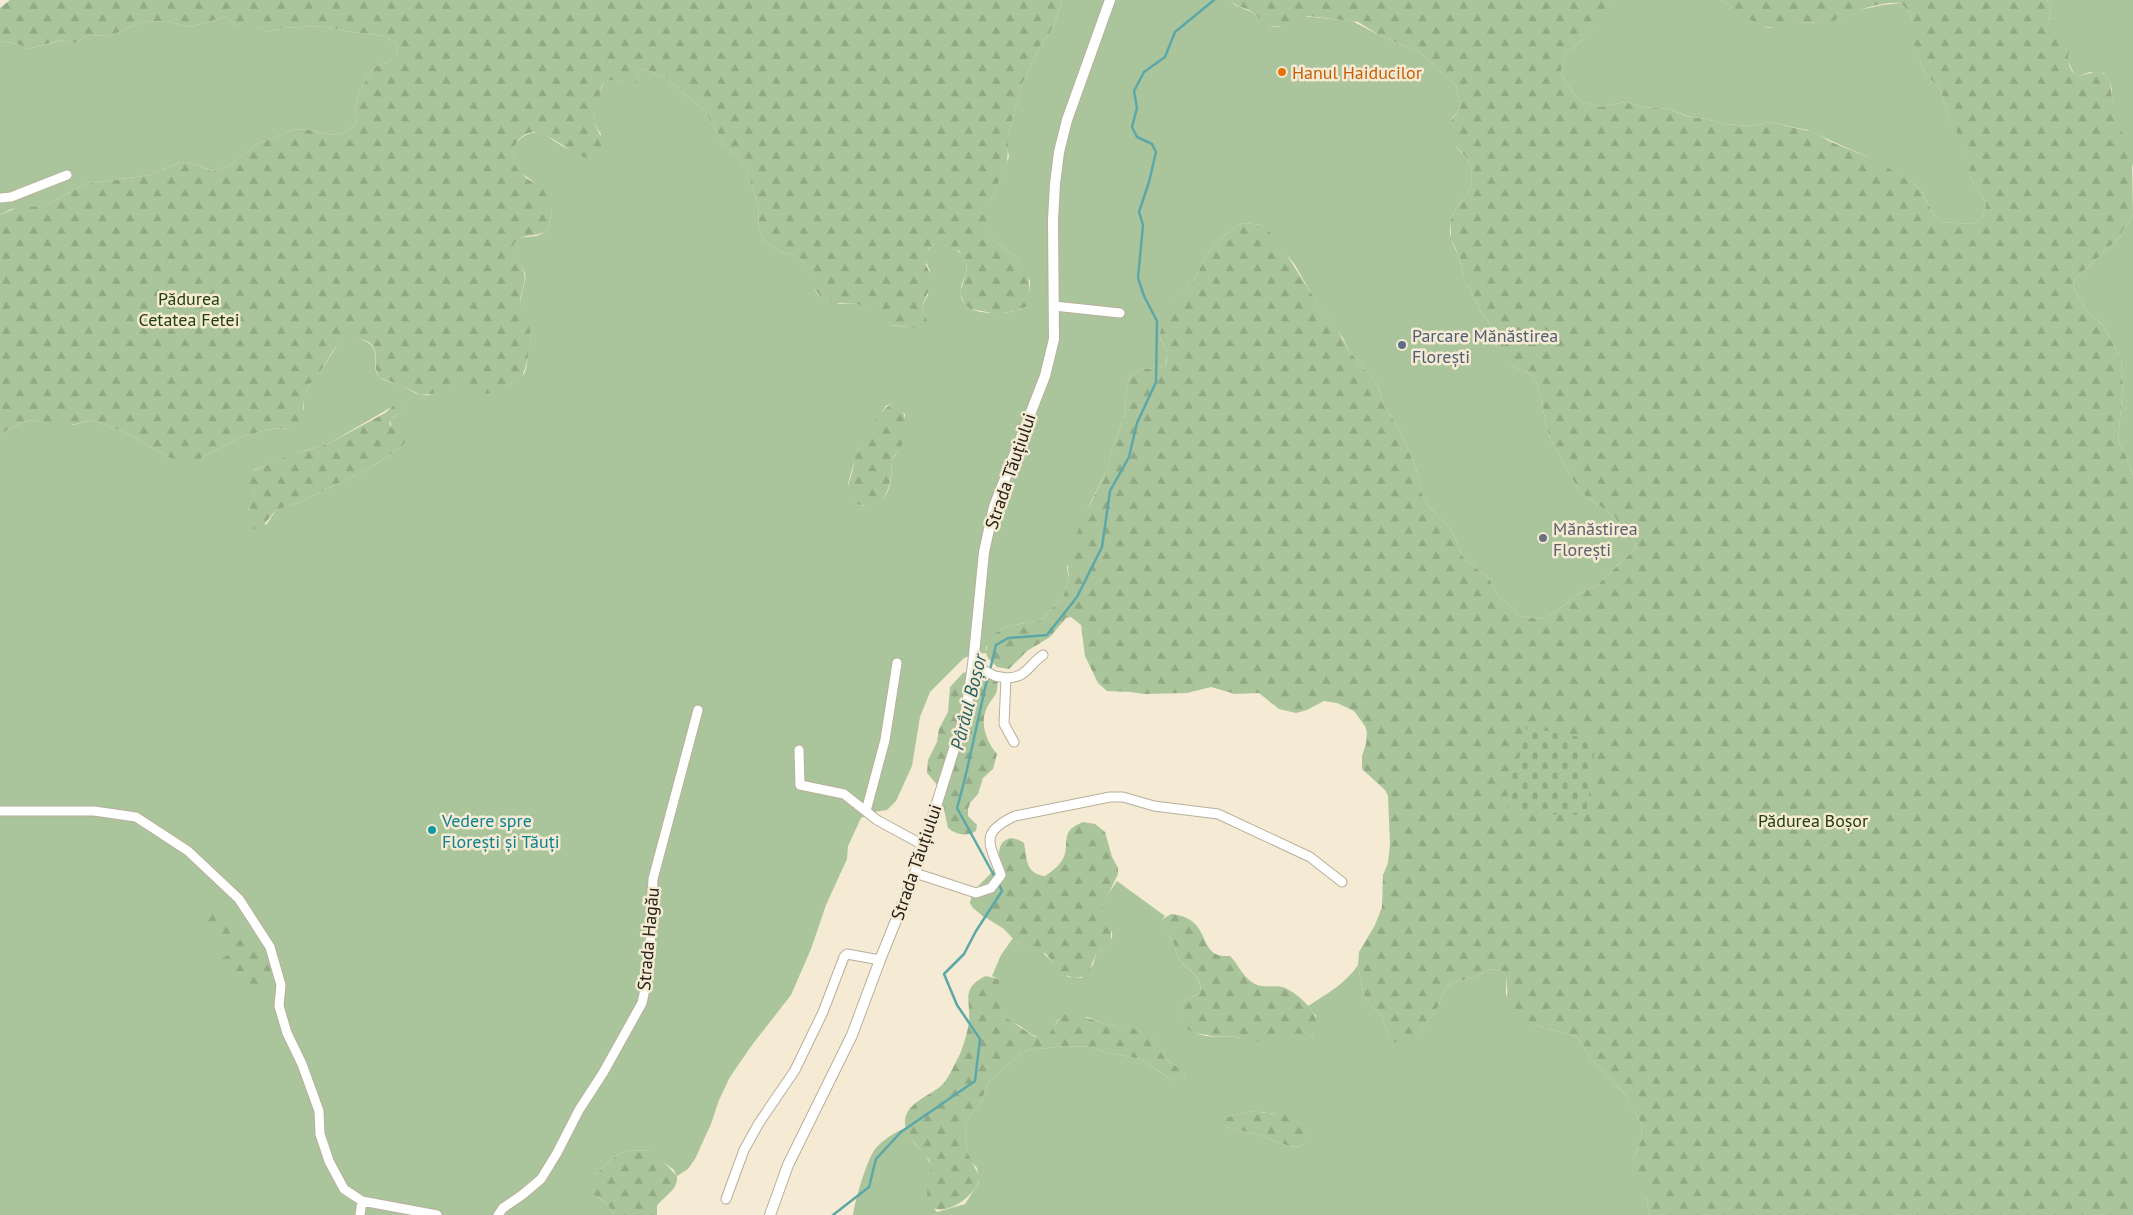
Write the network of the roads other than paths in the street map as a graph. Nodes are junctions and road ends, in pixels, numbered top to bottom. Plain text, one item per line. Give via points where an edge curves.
1 (1110, 0) edge
2 (67, 175) dead end
3 (0, 198) edge
4 (1054, 306) junction
5 (1120, 313) dead end
6 (1044, 655) dead end
7 (897, 663) dead end
8 (974, 665) junction
9 (1006, 678) junction
10 (698, 710) dead end
11 (1014, 742) dead end
12 (798, 750) dead end
13 (866, 810) junction
14 (0, 811) edge
15 (923, 845) junction
16 (915, 874) junction
17 (1342, 882) dead end
18 (880, 960) junction
19 (726, 1199) dead end
20 (362, 1201) junction
21 (360, 1215) edge
22 (437, 1215) edge
23 (498, 1215) edge
24 (770, 1215) edge

1 - 4 street, Strada Tăuțiului via 1067,120 1059,152 1053,220
2 - 3 street via 11,197
4 - 5 street
4 - 8 street, Strada Tăuțiului via 1054,339 1045,376 988,529
6 - 9 street via 1034,661 1028,671 1015,678
7 - 13 street via 885,740
8 - 9 street
8 - 15 street, Strada Tăuțiului via 966,711
9 - 11 street via 1004,724
10 - 23 street, Strada Hagău via 653,879 649,971 642,1003 541,1178
12 - 13 street via 800,785 844,794
13 - 15 street via 877,820
14 - 20 street via 94,811 136,817 188,852 238,900 270,947 281,985 279,1006 319,1110 320,1134 329,1161 344,1189
15 - 16 street, Strada Tăuțiului
16 - 17 street via 976,893 990,888 1001,875 989,844 990,834 1002,822 1015,816 1123,797 1154,806 1218,814 1310,857
16 - 18 street, Strada Tăuțiului
18 - 19 street via 847,954 844,957 823,1012 795,1070 744,1150
18 - 24 street, Strada Tăuțiului via 852,1035 788,1165
20 - 21 street
20 - 22 street

